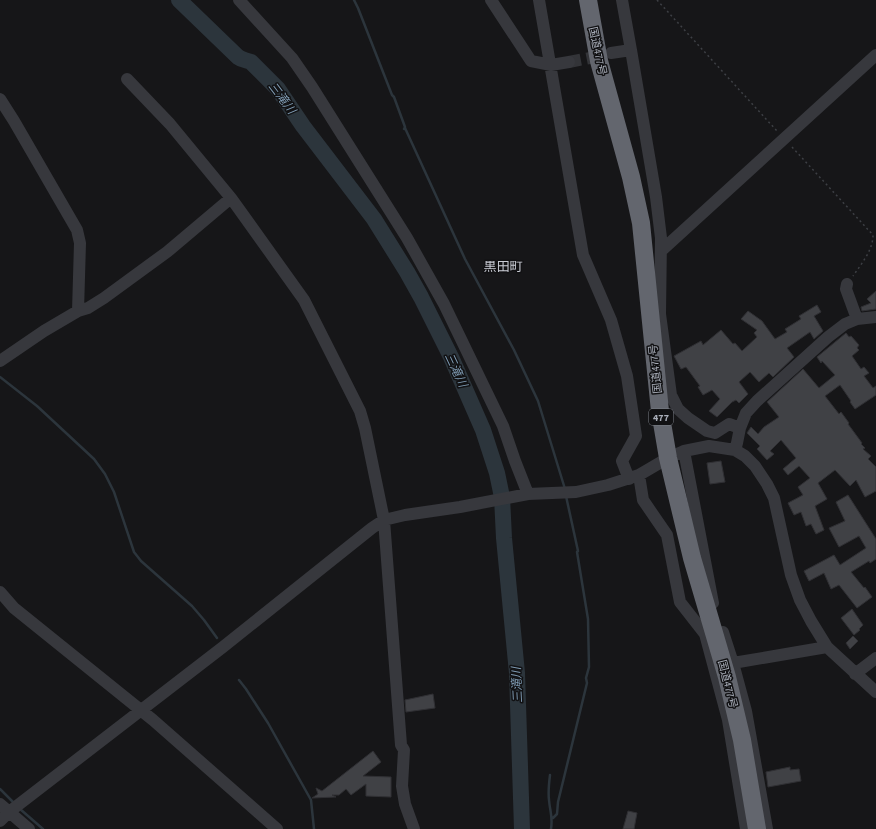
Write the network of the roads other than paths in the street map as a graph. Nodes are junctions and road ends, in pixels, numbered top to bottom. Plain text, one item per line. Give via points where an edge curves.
1 (238, 0) edge
2 (491, 0) edge
3 (539, 0) edge
4 (588, 0) edge
5 (622, 0) edge
6 (631, 50) junction
7 (610, 53) tunnel mouth
8 (876, 55) edge
9 (569, 62) tunnel mouth
10 (551, 65) junction
11 (127, 79) dead end
12 (2, 107) edge
13 (231, 198) junction
14 (661, 251) junction
15 (848, 284) dead end
16 (78, 311) junction
17 (876, 317) edge
18 (856, 319) junction
19 (0, 361) edge
20 (740, 428) junction
21 (735, 450) junction
22 (676, 455) junction
23 (634, 477) junction
24 (526, 495) junction
25 (384, 520) junction
26 (0, 592) edge
27 (827, 647) junction
28 (876, 658) edge
29 (733, 663) junction
30 (855, 674) junction
31 (876, 692) edge
32 (140, 710) junction
33 (0, 804) edge
34 (15, 808) junction
35 (0, 821) edge
36 (29, 829) edge
37 (277, 829) edge
38 (414, 829) edge
39 (746, 829) edge
40 (757, 829) edge
41 (767, 829) edge

1 - 24 street via 296,64 312,86 407,238 444,304 503,426
2 - 10 street via 531,61
3 - 10 street
4 - 22 highway, 国道477号 / 477 via 599,61 641,223 660,411
5 - 6 street
6 - 7 street
6 - 14 street via 656,197
8 - 14 street
9 - 10 street
10 - 23 street via 583,255 611,320 627,376 636,436 622,461
11 - 13 street via 170,124
12 - 16 street via 14,121 77,230 80,243
13 - 16 street via 167,252 104,298
13 - 25 street via 304,300 360,411
14 - 20 street via 660,314 670,395 683,414 707,431 715,433 729,424
15 - 18 street via 846,289
16 - 19 street
17 - 18 street
18 - 20 street via 838,329 757,401 746,413
20 - 21 street
21 - 22 street via 709,446
21 - 27 street via 755,466 774,498 791,575 800,600
22 - 23 street
22 - 29 street via 714,606
22 - 40 highway, 国道477号 / 477 via 692,558 727,677 742,740
23 - 24 street via 576,492
23 - 39 street via 643,500 667,535 680,602 705,634 728,720
24 - 25 street
25 - 32 street
25 - 38 street via 401,745 404,750 402,786
26 - 32 street via 14,608
27 - 29 street
27 - 30 street
28 - 30 street
29 - 41 street via 746,711
30 - 31 street
32 - 34 street
32 - 37 street
33 - 34 street
34 - 35 street
34 - 36 street

